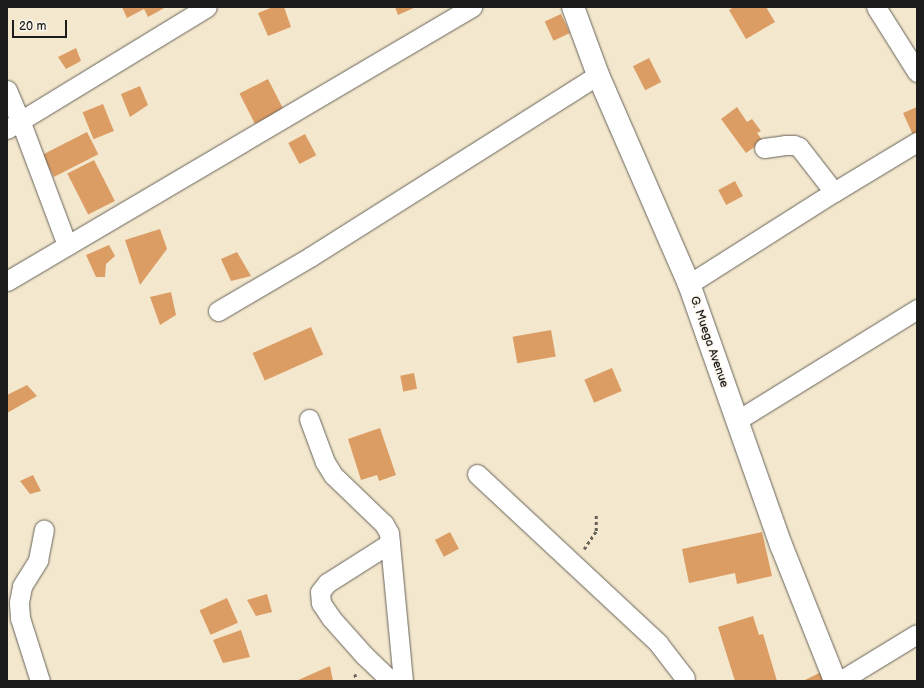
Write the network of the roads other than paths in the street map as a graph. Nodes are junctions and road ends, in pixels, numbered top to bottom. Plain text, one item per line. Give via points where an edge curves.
1 (207, 7) edge
2 (472, 7) edge
3 (573, 7) edge
4 (876, 7) edge
5 (917, 72) edge
6 (598, 74) junction
7 (7, 90) edge
8 (14, 124) edge
9 (917, 142) edge
10 (764, 148) dead end
11 (834, 192) junction
12 (67, 244) junction
13 (7, 281) edge
14 (689, 284) junction
15 (917, 309) edge
16 (218, 311) dead end
17 (309, 419) dead end
18 (736, 421) junction
19 (477, 474) dead end
20 (44, 530) dead end
21 (390, 543) junction
22 (917, 634) edge
23 (687, 680) edge
24 (40, 681) edge
25 (391, 681) edge
26 (403, 681) edge
27 (835, 681) edge
28 (840, 681) edge

1 - 8 street
2 - 12 street
3 - 6 street, G. Muega Avenue
4 - 5 street
6 - 14 street, G. Muega Avenue
6 - 16 street via 310,257
7 - 8 street
8 - 12 street
9 - 11 street
10 - 11 street via 785,145 799,147
11 - 14 street
12 - 13 street
14 - 18 street, G. Muega Avenue
15 - 18 street
17 - 21 street via 325,462 333,475 384,524 389,533
18 - 27 street, G. Muega Avenue via 781,545
19 - 23 street via 658,644
20 - 24 street via 38,560 22,586 19,602 20,618
21 - 25 street via 328,583 320,592 321,603 330,618
21 - 26 street
22 - 28 street

